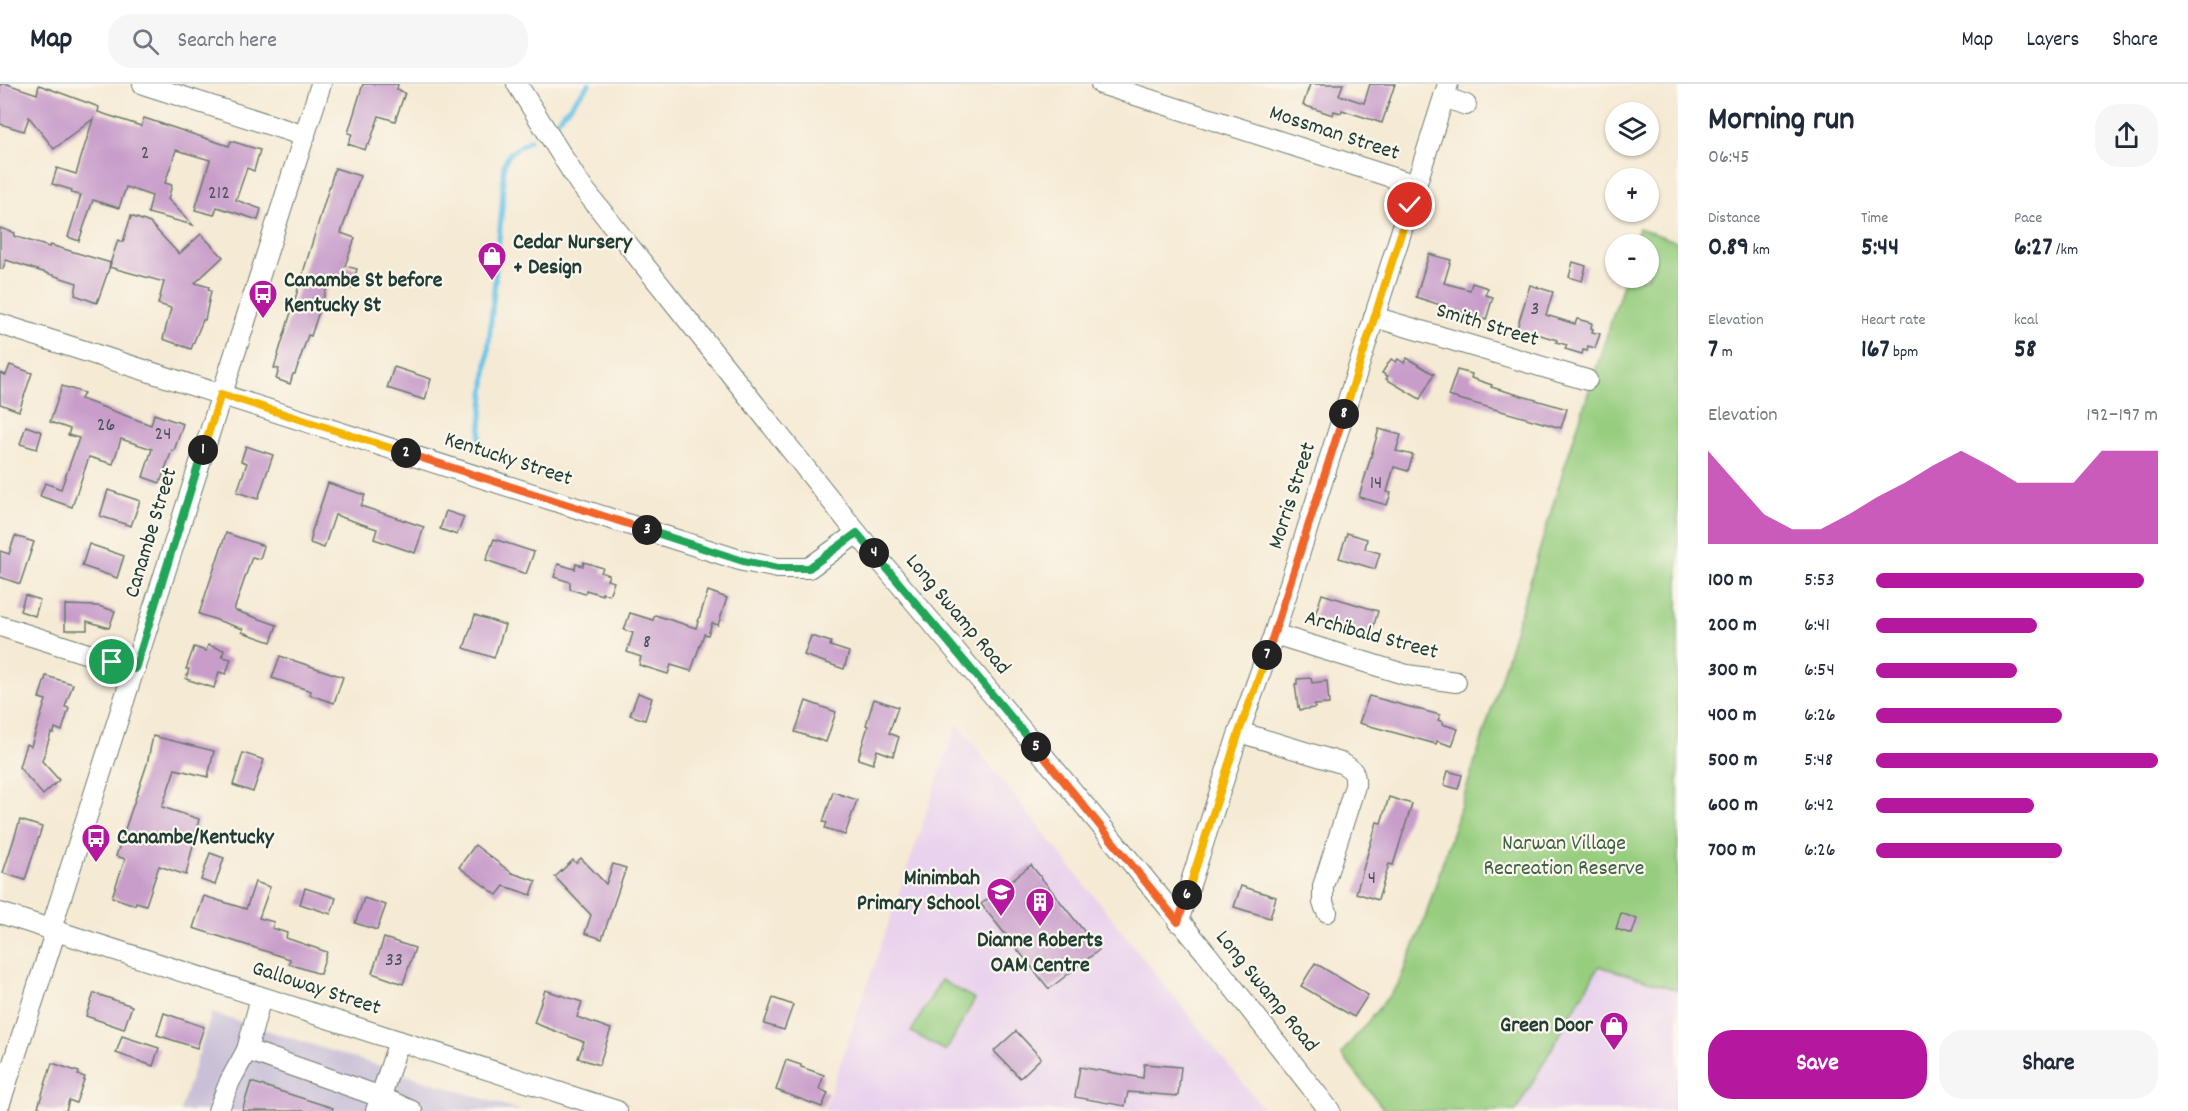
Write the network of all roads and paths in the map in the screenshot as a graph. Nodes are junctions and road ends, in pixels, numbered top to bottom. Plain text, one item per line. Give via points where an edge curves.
1 (143, 84) edge
2 (321, 84) edge
3 (517, 84) edge
4 (1101, 84) edge
5 (1446, 90) edge
6 (1466, 105) dead end
7 (305, 135) junction
8 (1416, 185) junction
9 (1374, 317) junction
10 (0, 324) edge
11 (1587, 380) dead end
12 (221, 394) junction
13 (857, 533) junction
14 (0, 626) edge
15 (1274, 634) junction
16 (135, 669) junction
17 (1456, 682) dead end
18 (1239, 732) junction
19 (1328, 912) dead end
20 (0, 913) edge
21 (1178, 922) junction
22 (53, 929) junction
23 (261, 997) junction
24 (399, 1041) junction
25 (247, 1050) junction
26 (0, 1103) edge
27 (378, 1104) edge
28 (218, 1111) edge
29 (412, 1111) edge
30 (617, 1111) edge
31 (1330, 1111) edge

1 - 7 street
2 - 7 street, Canambe Street
3 - 13 street, Long Swamp Road via 579,183
4 - 8 street, Mossman Street
5 - 6 street
5 - 8 street, Morris Street
7 - 12 street, Canambe Street
8 - 9 street, Morris Street
9 - 11 street, Smith Street
9 - 15 street, Morris Street
10 - 12 street, Kentucky Street
12 - 13 street, Kentucky Street via 743,561 778,568 809,568
12 - 16 street, Canambe Street
13 - 21 street, Long Swamp Road
14 - 16 street
15 - 17 street, Archibald Street via 1407,675
15 - 18 street, Morris Street
16 - 22 street, Canambe Street
18 - 19 street via 1341,763 1352,768 1356,776 1323,886 1323,903
18 - 21 street, Morris Street
20 - 22 street, Galloway Street
21 - 31 street, Long Swamp Road
22 - 23 street, Galloway Street
22 - 26 street, Canambe Street
23 - 24 street, Galloway Street
23 - 25 street
24 - 27 street
24 - 30 street, Galloway Street
25 - 27 street
25 - 28 street
27 - 29 street

